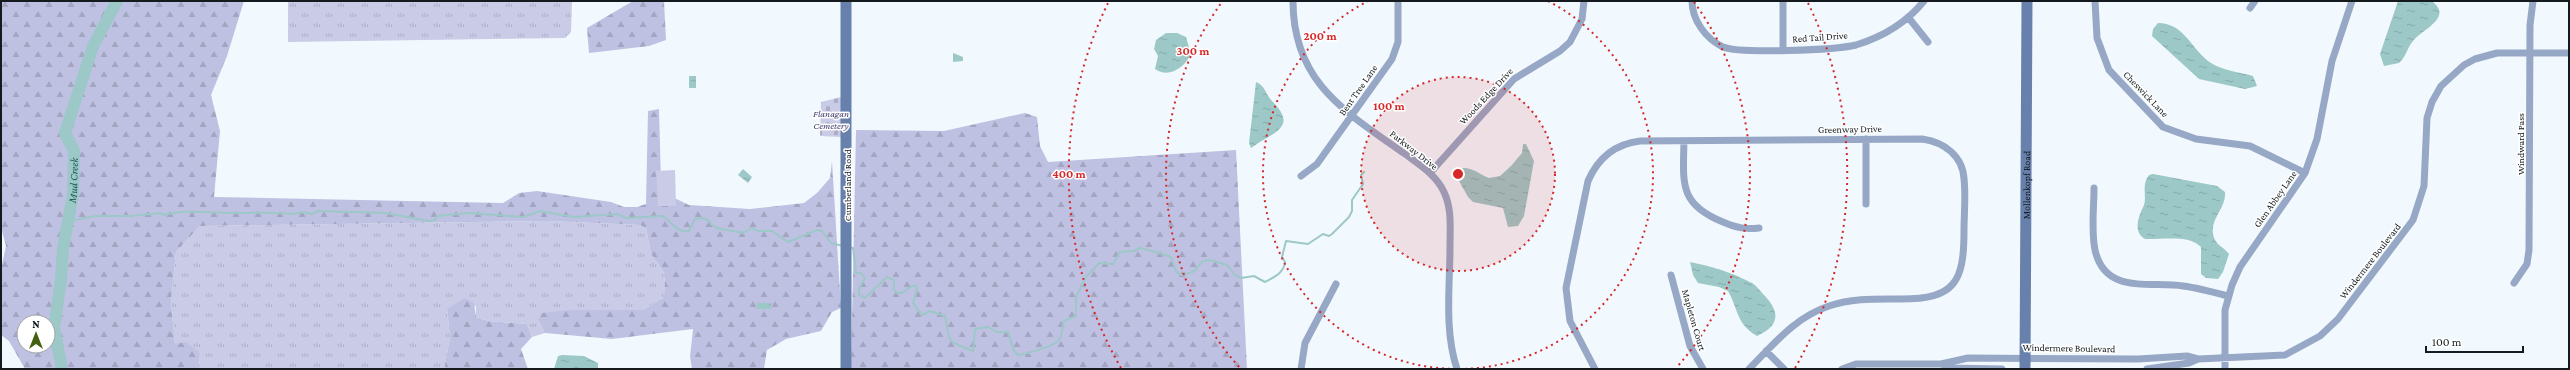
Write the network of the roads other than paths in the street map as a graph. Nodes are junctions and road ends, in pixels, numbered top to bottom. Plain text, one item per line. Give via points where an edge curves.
1 (846, 1) edge
2 (1293, 1) edge
3 (1398, 1) edge
4 (1584, 1) edge
5 (1692, 1) edge
6 (1783, 1) edge
7 (1924, 1) edge
8 (2027, 1) edge
9 (2095, 1) edge
10 (2255, 1) edge
11 (2352, 1) edge
12 (2533, 1) edge
13 (2250, 8) dead end
14 (1908, 17) junction
15 (1928, 42) dead end
16 (1783, 50) junction
17 (2530, 53) junction
18 (2569, 54) edge
19 (1352, 117) junction
20 (1866, 139) junction
21 (1684, 141) junction
22 (1430, 173) junction
23 (2305, 173) junction
24 (1301, 176) dead end
25 (2094, 188) dead end
26 (1866, 204) dead end
27 (1759, 228) dead end
28 (1671, 275) dead end
29 (2514, 283) dead end
30 (1336, 284) dead end
31 (2228, 296) junction
32 (1766, 351) junction
33 (2025, 357) junction
34 (2225, 357) junction
35 (2198, 359) junction
36 (1941, 364) junction
37 (1863, 367) edge
38 (846, 369) edge
39 (1302, 369) edge
40 (1457, 369) edge
41 (1595, 369) edge
42 (1703, 369) edge
43 (1749, 369) edge
44 (1784, 369) edge
45 (1842, 369) edge
46 (2002, 369) edge
47 (2025, 369) edge
48 (2147, 369) edge
49 (2225, 369) edge

1 - 38 street, Cumberland Road
2 - 19 street, Parkway Drive via 1294,24 1300,48 1311,71 1329,97
3 - 19 street, Bent Tree Lane via 1398,42 1395,54
4 - 22 street, Woods Edge Drive via 1582,19 1570,42 1514,79
5 - 16 street, Red Tail Drive via 1696,18 1706,35 1723,47 1736,50
6 - 16 street
7 - 14 street, Red Tail Drive
8 - 33 street, Mollenkopf Road
9 - 23 street, Cheswick Lane via 2095,30 2104,61 2120,84 2163,127 2196,139 2250,146
10 - 13 street
11 - 23 street, Glen Abbey Lane via 2332,61 2317,139
12 - 17 street, Windward Pass
14 - 15 street
14 - 16 street, Red Tail Drive via 1883,34 1856,44 1832,49
17 - 18 street, Windermere Boulevard
17 - 29 street, Windward Pass via 2529,250 2527,264
17 - 34 street, Windermere Boulevard via 2497,53 2475,59 2464,65 2441,86 2427,118 2424,186 2413,220 2327,331 2308,344 2285,354
19 - 22 street, Parkway Drive
19 - 24 street, Bent Tree Lane via 1317,164
20 - 21 street, Greenway Drive
20 - 26 street
20 - 32 street, Greenway Drive via 1932,140 1943,145 1954,155 1962,167 1964,179 1964,258 1961,271 1952,285 1933,297 1861,299 1821,309 1797,321
21 - 27 street via 1685,185 1688,197 1698,209 1739,228
21 - 41 street, Greenway Drive via 1640,141 1617,147 1596,165 1588,181 1566,288 1570,321
22 - 40 street, Parkway Drive via 1441,187 1449,208 1449,334
23 - 31 street, Glen Abbey Lane via 2240,267
25 - 31 street via 2095,246 2100,262 2108,272 2132,285 2182,285
28 - 42 street, Mapleton Court via 1690,346
30 - 39 street via 1305,344
31 - 34 street, Glen Abbey Lane via 2225,310
32 - 43 street, Greenway Drive
32 - 44 street
33 - 35 street, Windermere Boulevard via 2138,359 2186,356
33 - 36 street, Windermere Boulevard via 1968,358
33 - 47 street, Mollenkopf Road
34 - 35 street, Windermere Boulevard
34 - 49 street, Glen Abbey Lane
35 - 48 street, Windermere Boulevard via 2189,363
36 - 37 street, Windermere Boulevard
36 - 46 street, Windermere Boulevard via 1951,368
37 - 45 street, Windermere Boulevard via 1856,364

